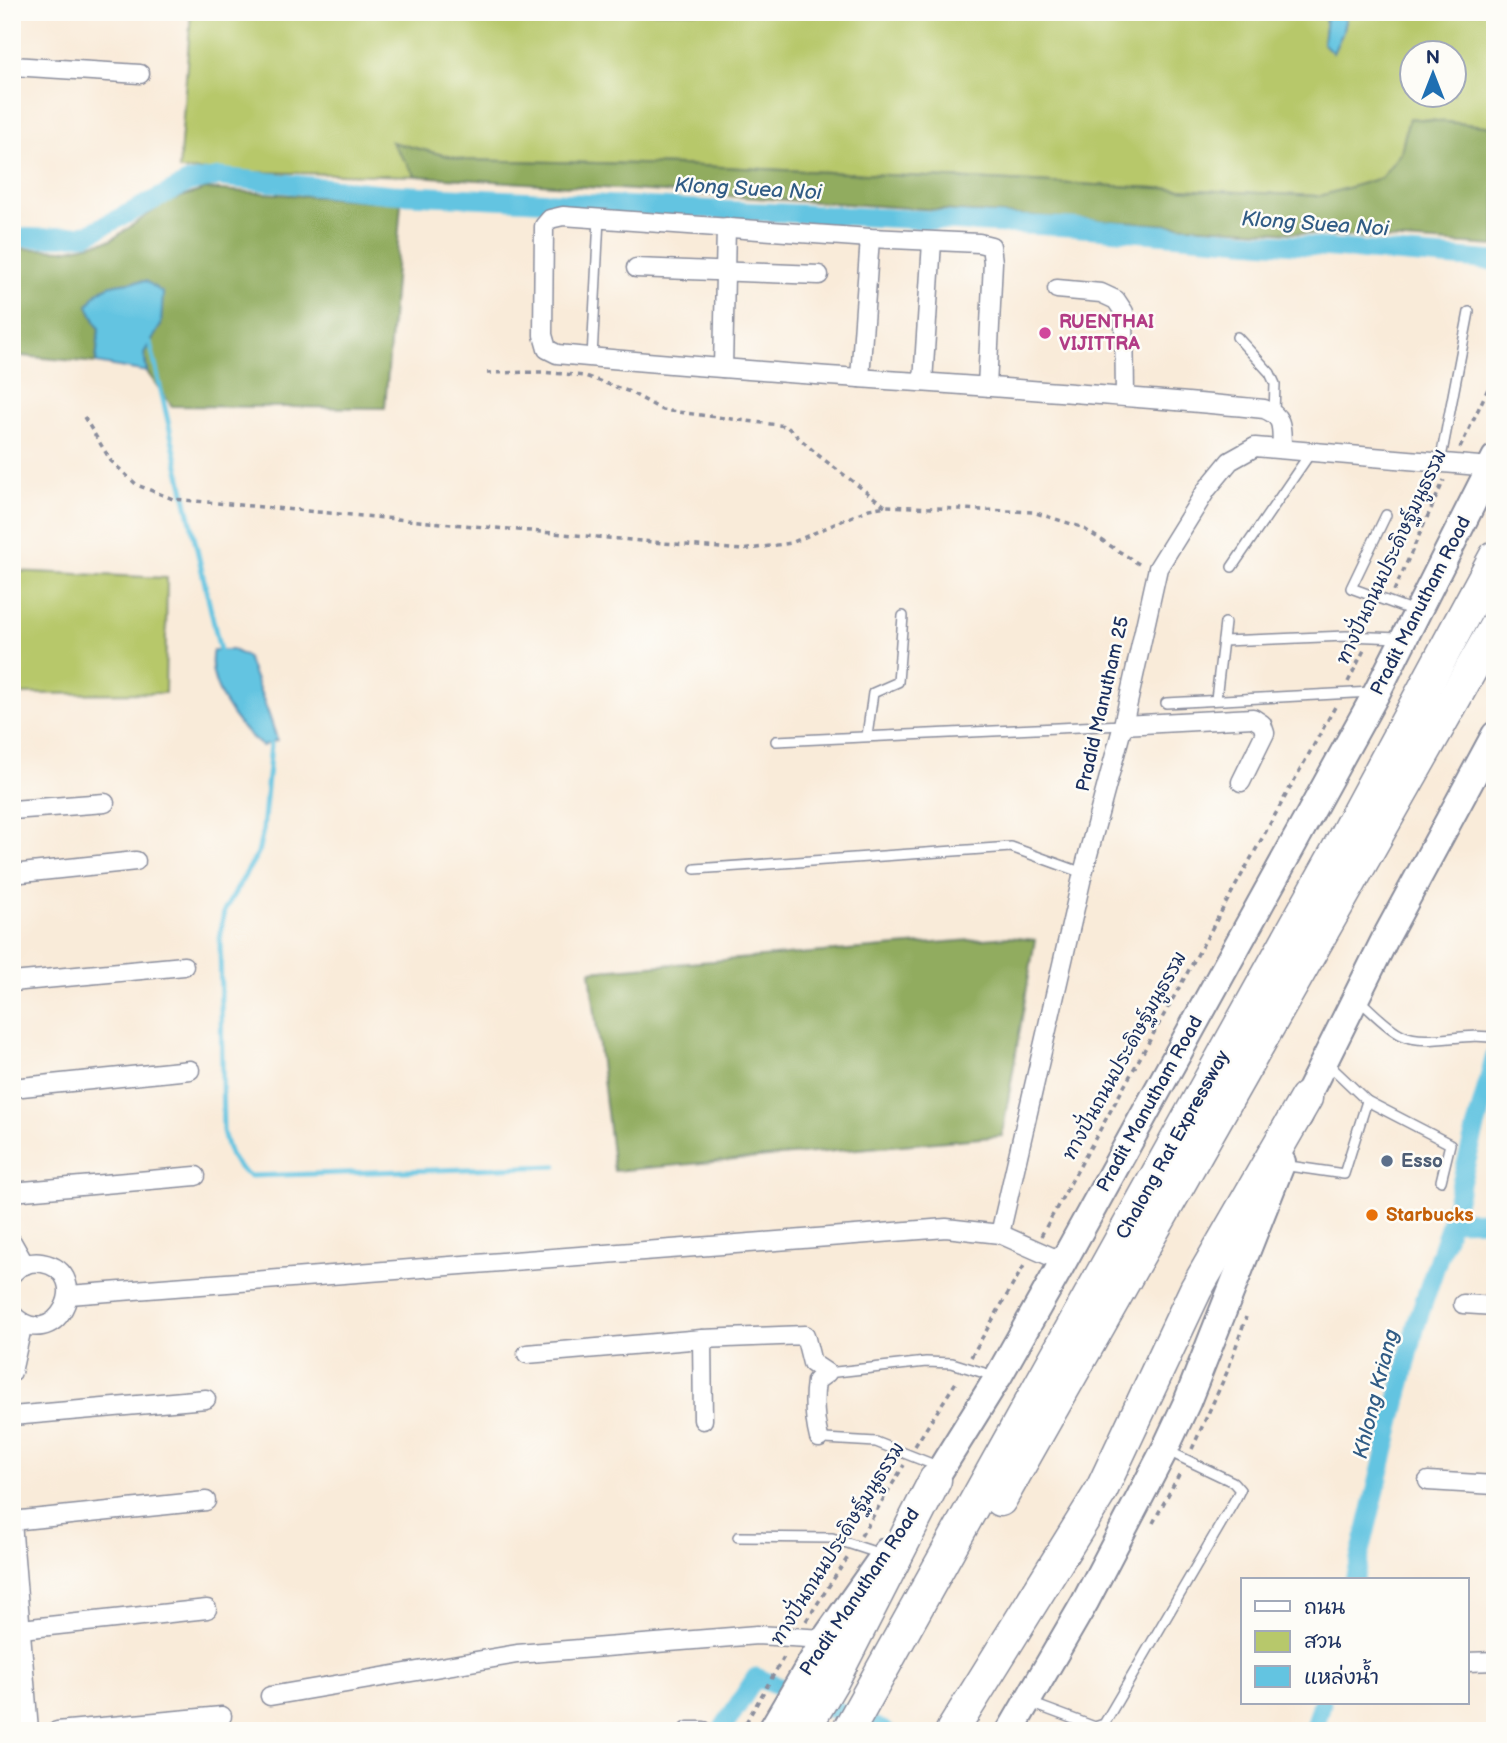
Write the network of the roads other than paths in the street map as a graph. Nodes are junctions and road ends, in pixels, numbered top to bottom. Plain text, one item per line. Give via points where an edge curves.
1 (12, 66) edge
2 (140, 74) dead end
3 (599, 218) junction
4 (726, 227) junction
5 (870, 238) junction
6 (932, 242) junction
7 (636, 268) dead end
8 (725, 272) junction
9 (819, 275) dead end
10 (1057, 289) dead end
11 (1469, 312) dead end
12 (1237, 337) dead end
13 (592, 358) junction
14 (723, 368) junction
15 (860, 378) junction
16 (923, 382) junction
17 (987, 387) junction
18 (1125, 396) junction
19 (1274, 413) junction
20 (1282, 448) junction
21 (1311, 452) junction
22 (1446, 463) junction
23 (1493, 463) edge
24 (1385, 515) dead end
25 (1495, 557) edge
26 (1232, 567) dead end
27 (1419, 613) junction
28 (903, 616) dead end
29 (1225, 623) dead end
30 (1495, 628) edge
31 (1405, 639) junction
32 (1223, 641) junction
33 (1377, 692) junction
34 (1216, 699) junction
35 (1166, 703) dead end
36 (1123, 725) junction
37 (1495, 735) edge
38 (867, 736) junction
39 (776, 741) dead end
40 (1241, 782) dead end
41 (106, 803) dead end
42 (12, 810) edge
43 (136, 861) dead end
44 (695, 869) dead end
45 (1083, 873) junction
46 (12, 874) edge
47 (184, 966) dead end
48 (12, 982) edge
49 (1356, 998) junction
50 (1495, 1038) edge
51 (1324, 1061) junction
52 (190, 1070) dead end
53 (12, 1088) edge
54 (1306, 1098) junction
55 (1367, 1101) junction
56 (1281, 1164) junction
57 (197, 1175) dead end
58 (1441, 1181) dead end
59 (12, 1192) edge
60 (1000, 1234) junction
61 (12, 1242) edge
62 (1063, 1262) junction
63 (18, 1269) edge
64 (69, 1295) junction
65 (1463, 1304) dead end
66 (1495, 1306) edge
67 (18, 1319) edge
68 (702, 1339) junction
69 (527, 1354) dead end
70 (12, 1373) edge
71 (827, 1373) junction
72 (998, 1377) junction
73 (206, 1399) dead end
74 (12, 1416) edge
75 (703, 1420) dead end
76 (822, 1438) joint
77 (1165, 1449) junction
78 (939, 1474) junction
79 (1428, 1481) dead end
80 (1495, 1485) edge
81 (206, 1501) dead end
82 (12, 1522) edge
83 (738, 1537) dead end
84 (884, 1555) junction
85 (207, 1609) dead end
86 (17, 1630) edge
87 (825, 1639) junction
88 (1495, 1661) edge
89 (1468, 1662) edge
90 (820, 1674) junction
91 (270, 1696) dead end
92 (1027, 1702) junction
93 (222, 1717) dead end
94 (800, 1717) edge
95 (760, 1723) edge
96 (29, 1731) edge
97 (57, 1731) edge
98 (688, 1731) edge
99 (704, 1731) edge
100 (848, 1731) edge
101 (870, 1731) edge
102 (952, 1731) edge
103 (1010, 1731) edge

1 - 2 street
3 - 4 street
3 - 13 lane
3 - 13 street via 563,216 544,226 543,335 547,349
4 - 5 street
4 - 8 street
5 - 6 street
5 - 15 street
6 - 16 street
6 - 17 street via 991,246
7 - 8 street
8 - 9 street
8 - 14 street
10 - 18 street via 1101,293 1116,300 1124,312
11 - 22 lane
12 - 19 lane via 1270,373 1275,384
13 - 14 street
14 - 15 street
15 - 16 street
16 - 17 street
17 - 18 street
18 - 19 street
19 - 20 street
20 - 21 street, Pradid Manutham 25
20 - 36 street, Pradid Manutham 25 via 1255,447 1230,461 1174,539 1156,575
21 - 22 street, Pradid Manutham 25
21 - 26 lane
22 - 23 street, Pradid Manutham 25
23 - 27 main road, Pradit Manutham Road
24 - 27 lane via 1351,588
25 - 100 highway, Chalong Rat Expressway
27 - 31 main road, Pradit Manutham Road
28 - 38 lane via 898,682 873,693
29 - 32 lane
30 - 101 highway, Chalong Rat Expressway
31 - 32 lane via 1372,635
31 - 33 main road, Pradit Manutham Road
32 - 34 lane
33 - 34 lane
33 - 62 main road, Pradit Manutham Road
34 - 35 lane
36 - 38 lane
36 - 40 street via 1253,718 1265,733
36 - 45 street, Pradid Manutham 25
37 - 49 main road
38 - 39 lane
41 - 42 street
43 - 46 street
44 - 45 lane via 1011,847
45 - 60 street, Pradid Manutham 25
47 - 48 street
49 - 50 lane via 1403,1035
49 - 51 main road
51 - 54 main road
51 - 55 lane
52 - 53 street
54 - 56 main road
54 - 102 highway via 1196,1289 1101,1491
55 - 56 lane via 1344,1174
55 - 58 lane via 1450,1144
56 - 77 main road
57 - 59 street
60 - 62 street
60 - 64 street via 946,1228
61 - 63 street
62 - 72 main road, Pradit Manutham Road
63 - 64 street via 35,1262 55,1268 63,1275
64 - 67 street via 67,1306 53,1321 33,1326
65 - 66 street
67 - 70 street
68 - 69 street
68 - 71 street via 805,1335 812,1363
68 - 75 street
71 - 72 lane via 926,1362 953,1363
71 - 76 street via 816,1381 814,1399
72 - 78 main road, Pradit Manutham Road
73 - 74 street
76 - 78 lane via 876,1442
77 - 92 main road
77 - 92 lane via 1233,1482 1240,1490 1104,1724 1095,1727
78 - 84 main road, Pradit Manutham Road
78 - 90 highway
79 - 80 street
81 - 82 street
82 - 86 street
83 - 84 lane via 831,1538
84 - 87 main road, Pradit Manutham Road
85 - 86 street
86 - 96 street
87 - 90 main road, Pradit Manutham Road
87 - 91 street via 792,1643 757,1635 517,1654
88 - 89 street
90 - 94 highway
92 - 103 main road
93 - 97 street
94 - 95 main road
98 - 99 street

